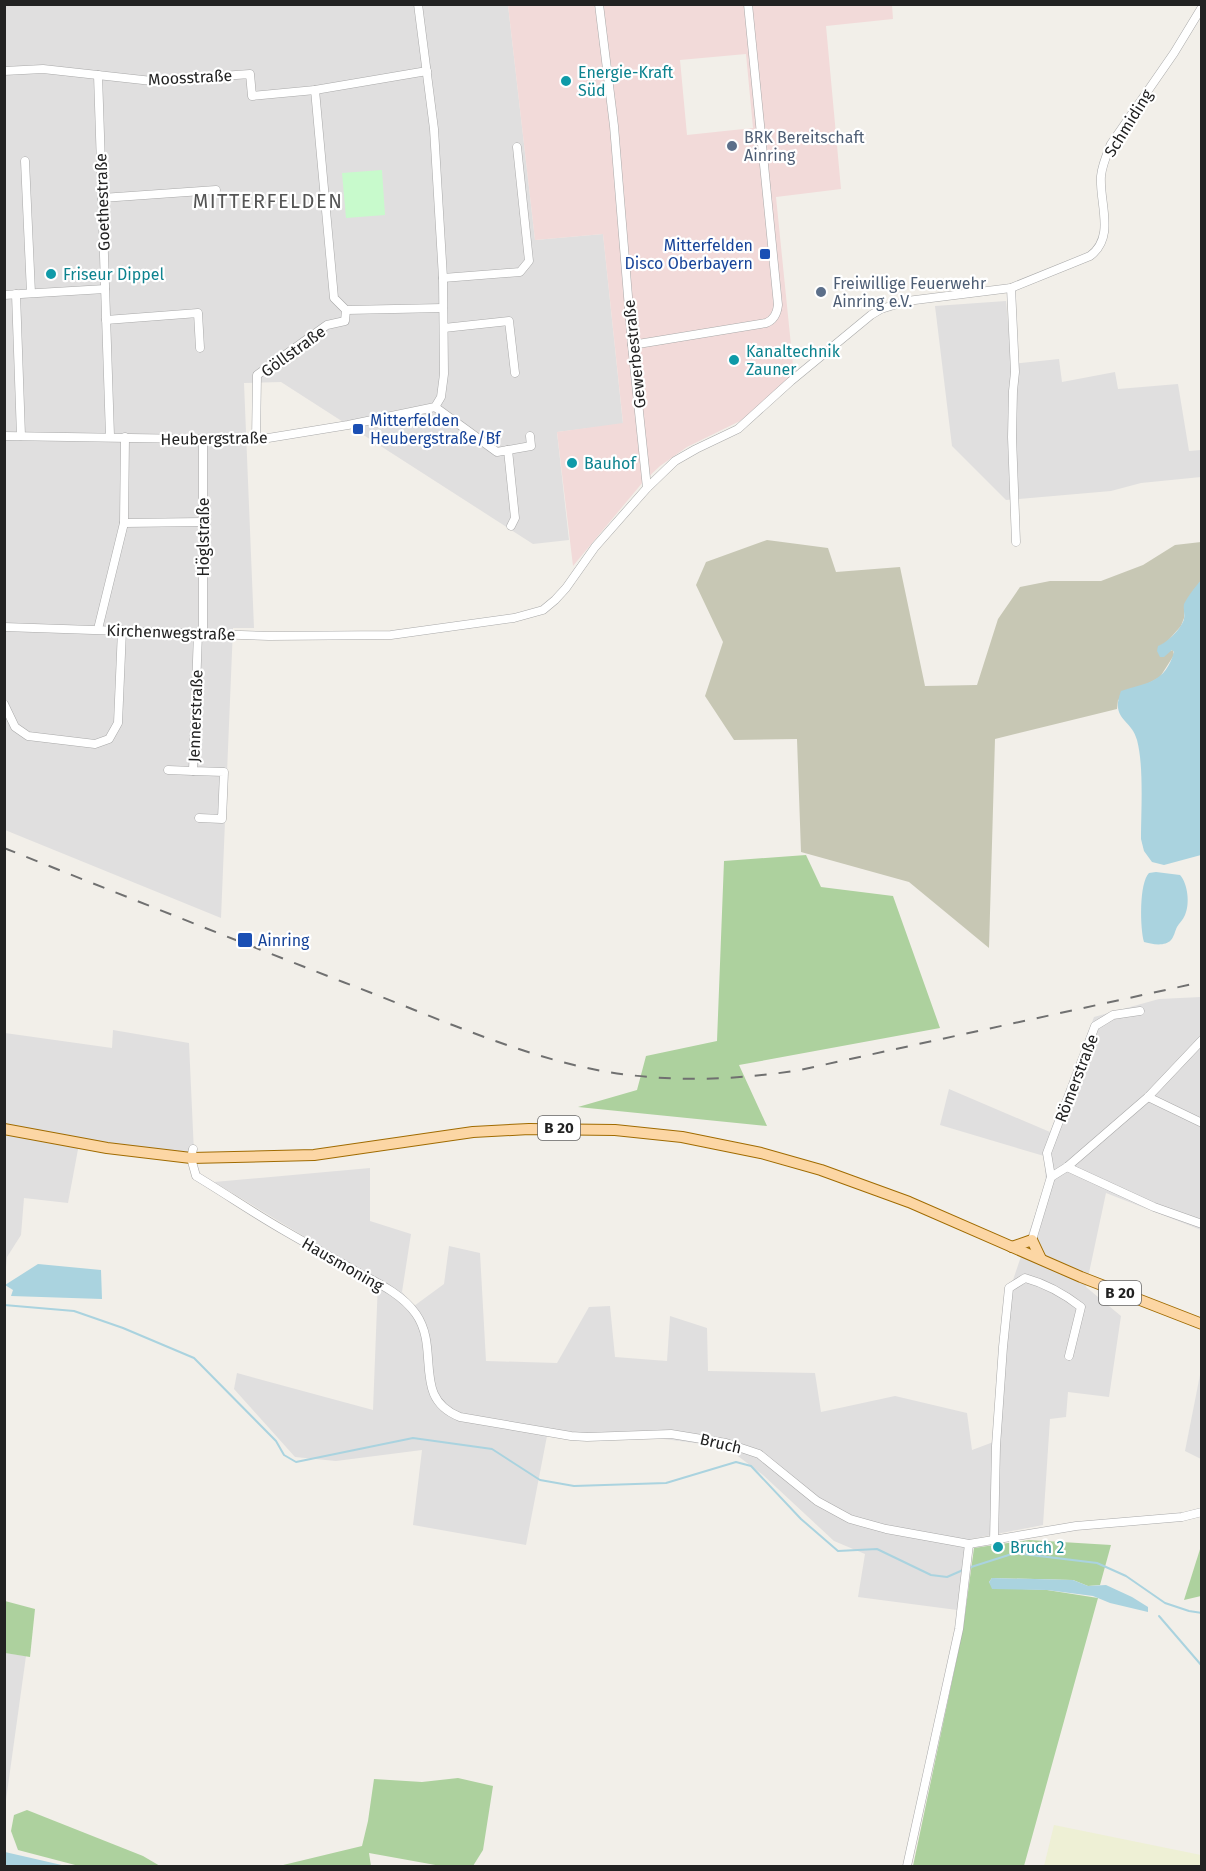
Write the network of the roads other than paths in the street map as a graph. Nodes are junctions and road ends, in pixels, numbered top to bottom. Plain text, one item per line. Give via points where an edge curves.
1 (418, 4) edge
2 (599, 4) edge
3 (748, 4) edge
4 (1202, 7) edge
5 (4, 71) edge
6 (427, 71) junction
7 (98, 75) junction
8 (315, 90) junction
9 (517, 147) dead end
10 (25, 161) dead end
11 (216, 190) dead end
12 (102, 198) junction
13 (1096, 251) joint
14 (443, 278) junction
15 (105, 288) junction
16 (1011, 288) junction
17 (31, 293) junction
18 (16, 294) junction
19 (4, 295) edge
20 (443, 308) junction
21 (346, 310) junction
22 (106, 320) junction
23 (444, 328) junction
24 (632, 345) junction
25 (200, 348) dead end
26 (515, 373) dead end
27 (435, 407) junction
28 (4, 436) edge
29 (21, 436) junction
30 (110, 436) junction
31 (531, 436) dead end
32 (124, 437) junction
33 (203, 440) junction
34 (255, 440) junction
35 (508, 450) junction
36 (647, 488) junction
37 (203, 522) junction
38 (124, 523) junction
39 (511, 526) dead end
40 (1016, 542) dead end
41 (4, 627) edge
42 (98, 629) junction
43 (122, 630) junction
44 (201, 633) junction
45 (4, 704) edge
46 (168, 770) dead end
47 (193, 771) junction
48 (199, 818) dead end
49 (1140, 1011) dead end
50 (1202, 1040) edge
51 (1148, 1097) junction
52 (1202, 1123) edge
53 (4, 1129) edge
54 (192, 1154) junction
55 (1067, 1167) junction
56 (1052, 1177) junction
57 (1202, 1224) edge
58 (1032, 1240) junction
59 (1012, 1246) junction
60 (1041, 1259) junction
61 (1202, 1324) edge
62 (1069, 1356) dead end
63 (450, 1413) joint
64 (1202, 1512) edge
65 (994, 1541) junction
66 (969, 1544) junction
67 (907, 1866) edge

1 - 6 street
2 - 24 street, Gewerbestraße via 614,126
3 - 24 street via 776,314 766,323
4 - 13 street, Schmiding via 1105,157 1101,174 1105,235
5 - 7 street, Moosstraße via 43,69
6 - 8 street, Moosstraße
6 - 14 street
7 - 8 street, Moosstraße via 152,81 250,74 252,96
7 - 12 street, Goethestraße
8 - 21 street via 334,298
9 - 14 street via 529,261 520,272
10 - 17 street
11 - 12 street
12 - 15 street, Goethestraße
13 - 16 street, Kirchenwegstraße
14 - 20 street
15 - 17 street
15 - 22 street, Goethestraße
16 - 36 street, Kirchenwegstraße via 907,301 881,309 859,323 738,429 684,455
16 - 40 street
17 - 18 street
18 - 19 street
18 - 29 street
20 - 21 street
20 - 23 street
21 - 34 street, Göllstraße via 345,321 327,325 256,375
22 - 25 street via 198,313
22 - 30 street, Goethestraße
23 - 26 street via 509,321
23 - 27 street via 444,374 441,397
24 - 36 street, Gewerbestraße
27 - 34 street, Heubergstraße
27 - 35 street via 497,452
28 - 29 street, Heubergstraße
29 - 30 street, Heubergstraße
30 - 32 street, Heubergstraße
31 - 35 street via 531,446
32 - 33 street, Heubergstraße
32 - 38 street
33 - 34 street, Heubergstraße
33 - 37 street, Höglstraße
35 - 39 street via 515,518
36 - 44 street, Kirchenwegstraße via 543,610 514,618 391,635
37 - 38 street
37 - 44 street, Höglstraße
38 - 42 street
41 - 42 street, Kirchenwegstraße
42 - 43 street, Kirchenwegstraße
43 - 44 street, Kirchenwegstraße
43 - 45 street via 118,723 109,739 95,744 28,736 15,727
44 - 47 street, Jennerstraße
46 - 47 street
47 - 48 street, Jennerstraße via 224,772 222,819
49 - 56 street, Römerstraße via 1113,1015 1095,1026 1047,1154
50 - 51 street
51 - 52 street
51 - 55 street
53 - 54 main road, B 20 via 107,1148
54 - 59 main road, B 20 via 314,1155 473,1132 566,1128 682,1137 801,1163 909,1202
54 - 63 street, Hausmoning via 196,1176 393,1292 415,1313 427,1342 431,1389 435,1399
55 - 56 street
55 - 57 street via 1154,1207
56 - 58 street, Römerstraße
58 - 59 main road
58 - 60 main road
59 - 60 main road, B 20
60 - 61 main road, B 20
62 - 65 street via 1081,1307 1046,1284 1025,1278 1009,1288 996,1446
63 - 66 street, Bruch via 571,1436 671,1434 726,1443 759,1454 817,1501 850,1519
64 - 65 street, Bruch via 1076,1526
65 - 66 street, Bruch
66 - 67 street via 959,1629

